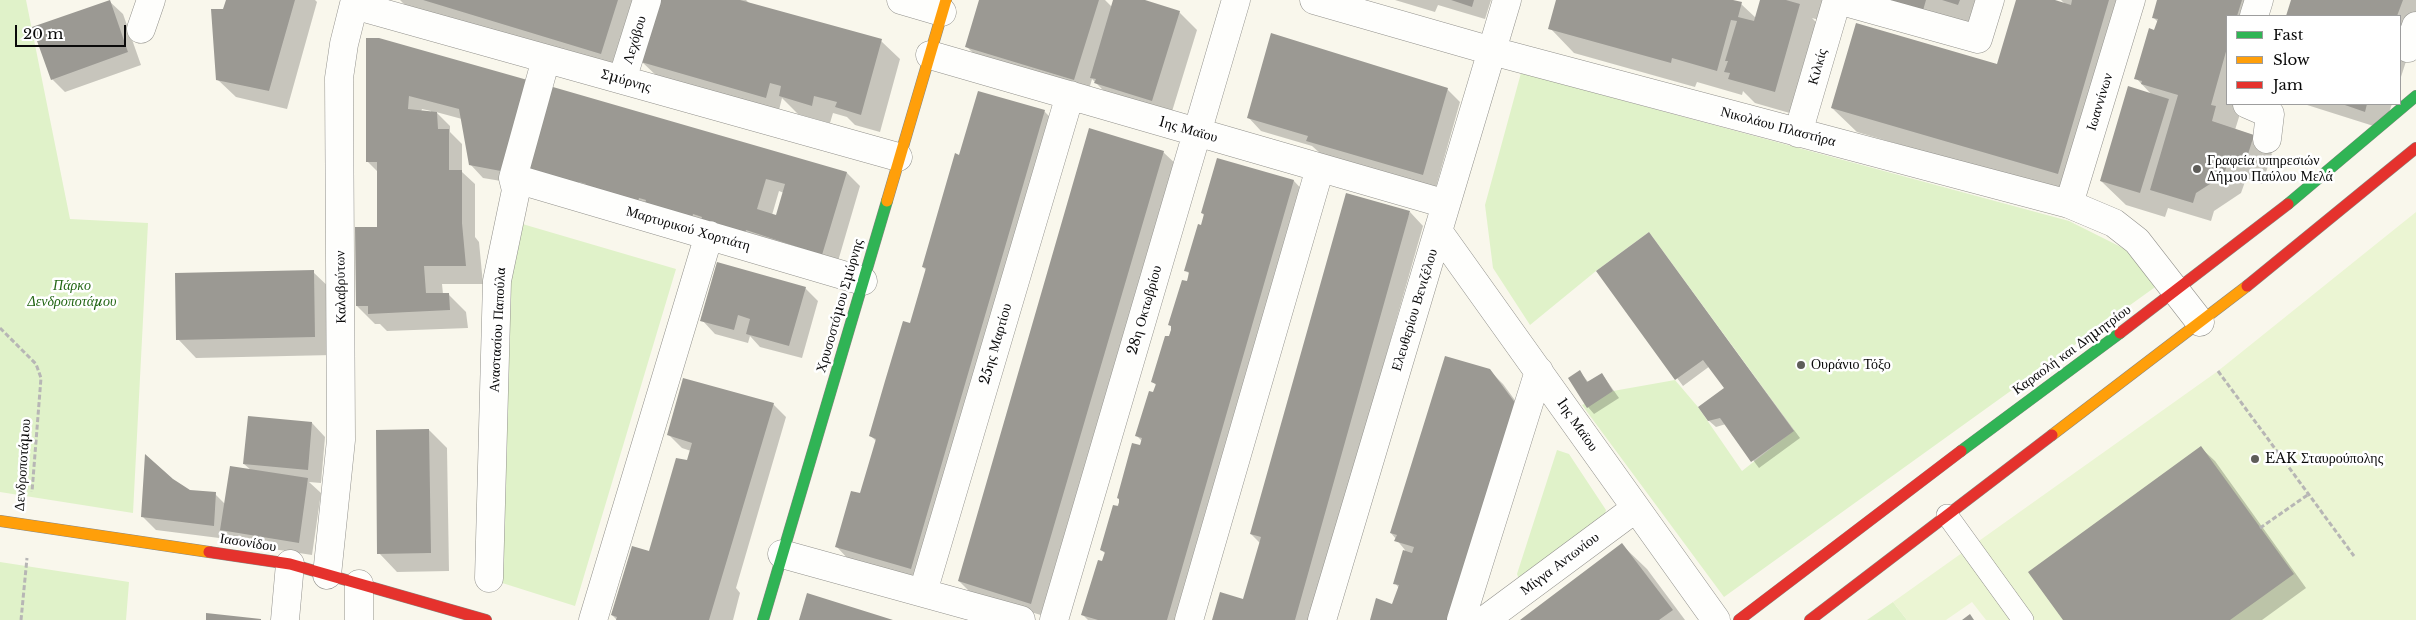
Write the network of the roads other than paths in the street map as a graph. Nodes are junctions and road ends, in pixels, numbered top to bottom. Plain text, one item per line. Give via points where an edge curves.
1 (150, 0) edge
2 (647, 0) edge
3 (901, 0) edge
4 (1236, 0) edge
5 (1314, 0) edge
6 (1507, 0) edge
7 (1837, 0) edge
8 (1990, 0) edge
9 (2131, 0) edge
10 (2259, 0) edge
11 (355, 3) edge
12 (944, 6) edge
13 (2254, 15) edge
14 (141, 29) dead end
15 (1492, 51) junction
16 (930, 55) junction
17 (546, 59) junction
18 (622, 80) junction
19 (1070, 95) junction
20 (2416, 96) edge
21 (2249, 105) edge
22 (1197, 132) junction
23 (1798, 133) junction
24 (2267, 139) dead end
25 (2416, 148) edge
26 (898, 157) junction
27 (1320, 168) junction
28 (513, 178) junction
29 (1446, 204) junction
30 (2069, 204) junction
31 (1438, 230) junction
32 (709, 235) junction
33 (863, 281) junction
34 (2176, 292) junction
35 (2200, 322) junction
36 (1539, 371) junction
37 (1636, 508) junction
38 (1948, 515) junction
39 (0, 521) edge
40 (782, 554) junction
41 (290, 564) junction
42 (327, 575) junction
43 (489, 578) dead end
44 (359, 584) junction
45 (923, 592) junction
46 (285, 620) edge
47 (359, 620) edge
48 (486, 620) edge
49 (593, 620) edge
50 (763, 620) edge
51 (1021, 620) edge
52 (1054, 620) edge
53 (1190, 620) edge
54 (1322, 620) edge
55 (1461, 620) edge
56 (1485, 620) edge
57 (1716, 620) edge
58 (1739, 620) edge
59 (1810, 620) edge
60 (2023, 620) edge

1 - 14 street
2 - 18 street, Λεχόβου
3 - 12 street
4 - 22 street, 28η Οκτωβρίου
5 - 15 street, Νικολάου Πλαστήρα
6 - 15 street, Ελευθερίου Βενιζέλου
7 - 8 street via 1978,39
7 - 23 street, Κιλκίς
9 - 30 street, Ιωαννίνων
10 - 13 street
11 - 17 street, Σμύρνης
11 - 42 street, Καλαβρύτων via 339,78 341,440
12 - 16 main road, Χρυσοστόμου Σμύρνης
15 - 23 street, Νικολάου Πλαστήρα
15 - 29 street, Ελευθερίου Βενιζέλου
16 - 19 street, 1ης Μαϊου
16 - 26 main road, Χρυσοστόμου Σμύρνης
17 - 18 street, Σμύρνης
17 - 28 street, Αναστασίου Παπούλα
18 - 26 street, Σμύρνης
19 - 22 street, 1ης Μαϊου
19 - 45 street, 25ης Μαρτίου
20 - 34 main road, Καραολή και Δημητρίου via 2315,182
21 - 24 street via 2270,114
22 - 27 street, 1ης Μαϊου
22 - 52 street, 28η Οκτωβρίου
23 - 30 street, Νικολάου Πλαστήρα
25 - 35 main road
26 - 33 main road, Χρυσοστόμου Σμύρνης
27 - 29 street, 1ης Μαϊου
27 - 53 street
28 - 32 street, Μαρτυρικού Χορτιάτη
28 - 43 street, Αναστασίου Παπούλα via 516,190 497,281
29 - 31 street, Ελευθερίου Βενιζέλου
30 - 34 street, Νικολάου Πλαστήρα via 2114,223 2137,241
31 - 36 street, 1ης Μαϊου
31 - 54 street, Ελευθερίου Βενιζέλου
32 - 33 street, Μαρτυρικού Χορτιάτη
32 - 49 street
33 - 40 main road, Χρυσοστόμου Σμύρνης
34 - 35 street, Νικολάου Πλαστήρα
34 - 58 main road, Καραολή και Δημητρίου
35 - 38 main road
36 - 37 street, 1ης Μαϊου
36 - 55 street
37 - 56 street, Μίγγα Αντωνίου
37 - 57 street, 1ης Μαϊου
38 - 59 main road
38 - 60 lane
39 - 41 main road, Ιασονίδου
40 - 45 street
40 - 50 main road, Χρυσοστόμου Σμύρνης
41 - 42 main road, Ιασονίδου
41 - 46 street
42 - 44 main road, Ιασονίδου
44 - 47 street
44 - 48 main road, Ιασονίδου
45 - 51 street

